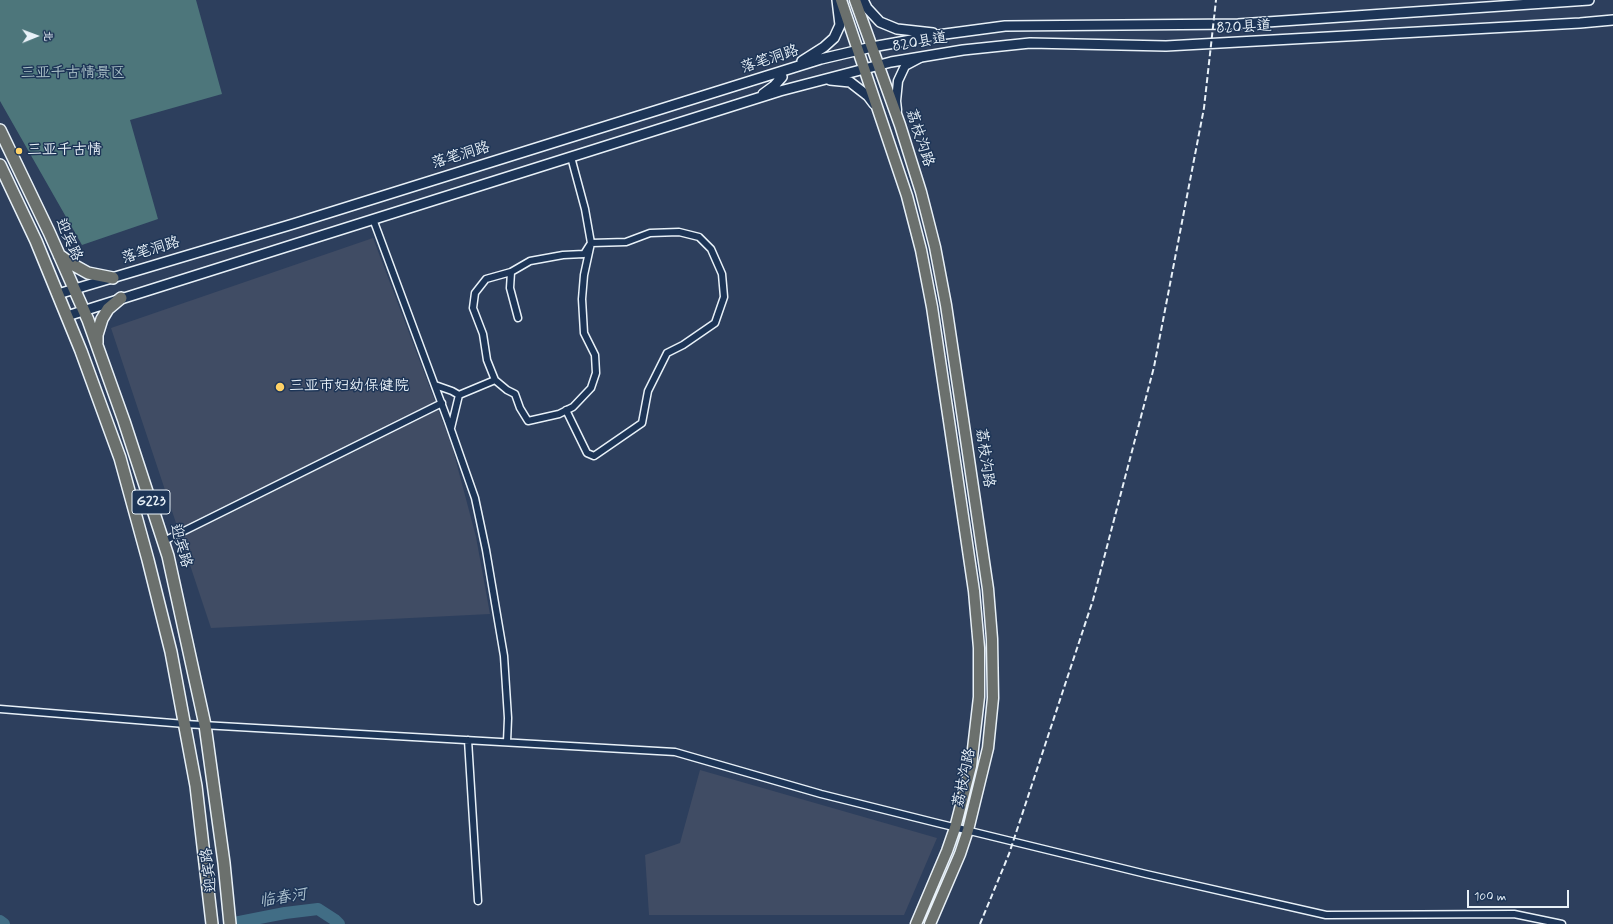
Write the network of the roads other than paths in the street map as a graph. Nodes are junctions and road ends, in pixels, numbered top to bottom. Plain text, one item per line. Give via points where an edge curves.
1 (837, 0) edge
2 (841, 0) edge
3 (855, 0) edge
4 (863, 0) edge
5 (1587, 0) edge
6 (1613, 20) edge
7 (944, 34) junction
8 (872, 47) junction
9 (859, 50) junction
10 (922, 56) junction
11 (878, 65) junction
12 (793, 67) junction
13 (865, 68) junction
14 (774, 74) junction
15 (810, 83) junction
16 (751, 100) junction
17 (881, 114) junction
18 (900, 125) junction
19 (0, 130) edge
20 (571, 156) junction
21 (0, 165) edge
22 (373, 219) junction
23 (591, 243) junction
24 (58, 254) junction
25 (511, 272) junction
26 (113, 278) junction
27 (74, 289) junction
28 (58, 294) junction
29 (121, 298) junction
30 (83, 310) junction
31 (67, 316) junction
32 (518, 318) dead end
33 (97, 345) junction
34 (495, 380) junction
35 (435, 385) junction
36 (459, 395) junction
37 (442, 403) junction
38 (566, 410) junction
39 (451, 428) junction
40 (164, 541) junction
41 (0, 709) edge
42 (185, 724) junction
43 (205, 725) junction
44 (468, 740) junction
45 (507, 742) junction
46 (955, 828) junction
47 (968, 830) junction
48 (478, 901) dead end
49 (212, 924) edge
50 (230, 924) edge
51 (916, 924) edge
52 (930, 924) edge
53 (1562, 924) edge

1 - 12 main road via 840,25 834,38
2 - 9 main road, 荔枝沟路
3 - 8 main road, 荔枝沟路
4 - 7 main road via 880,22 897,29
5 - 7 main road, 820县道 via 1238,24 1005,26
6 - 10 main road, 820县道 via 1166,46 1030,43
7 - 8 main road, 820县道
8 - 9 main road, 落笔洞路
8 - 11 main road, 荔枝沟路
9 - 12 main road, 落笔洞路
9 - 13 main road, 荔枝沟路
10 - 11 main road, 820县道
10 - 18 street via 905,66 898,81 896,101
11 - 13 main road
11 - 18 main road, 荔枝沟路
12 - 14 main road, 落笔洞路
13 - 15 main road
13 - 17 main road, 荔枝沟路
14 - 16 main road via 780,74 782,77
14 - 26 main road, 落笔洞路
15 - 16 main road
15 - 17 main road via 831,80 850,82 868,96
16 - 20 main road
17 - 46 main road, 荔枝沟路 via 908,196 921,250 932,307 974,591 979,697 971,766
18 - 47 main road, 荔枝沟路 via 935,247 964,419 989,596 993,698 988,748
19 - 24 highway, 迎宾路 / G223
20 - 22 main road
20 - 23 street
21 - 28 highway, 迎宾路 / G223
22 - 29 main road
22 - 35 street
23 - 25 street via 584,254 530,260
23 - 38 street via 582,299 584,333 594,355 596,373 591,388
23 - 38 street via 626,242 650,233 679,232 698,237 711,250 722,274 724,297 715,323 667,353 648,391 642,423 594,456 586,453
24 - 26 highway via 88,273
24 - 27 highway, 迎宾路 / G223
25 - 32 street via 510,288
25 - 34 street via 486,279 475,293 473,308
26 - 27 main road, 落笔洞路
27 - 28 main road, 落笔洞路
27 - 30 highway, 迎宾路 / G223
28 - 31 highway, 迎宾路 / G223
29 - 30 main road
29 - 33 highway via 108,309 102,319
30 - 31 main road
30 - 33 highway, 迎宾路 / G223
31 - 42 highway, 迎宾路 / G223 via 120,458 171,652
33 - 40 highway, 迎宾路 / G223
34 - 36 street
34 - 38 street via 515,394 528,421
35 - 36 street
35 - 37 street
36 - 39 street
37 - 39 street
37 - 40 street
39 - 45 street via 475,498 486,550 504,656
40 - 43 highway, 迎宾路 / G223
41 - 42 street
42 - 43 street
42 - 49 highway, 迎宾路 / G223 via 196,786
43 - 44 street
43 - 50 highway, 迎宾路 / G223
44 - 45 street
44 - 48 street
45 - 46 street via 675,752 821,794
46 - 47 street
46 - 51 main road, 荔枝沟路
47 - 52 main road, 荔枝沟路
47 - 53 street via 1326,915 1514,914

